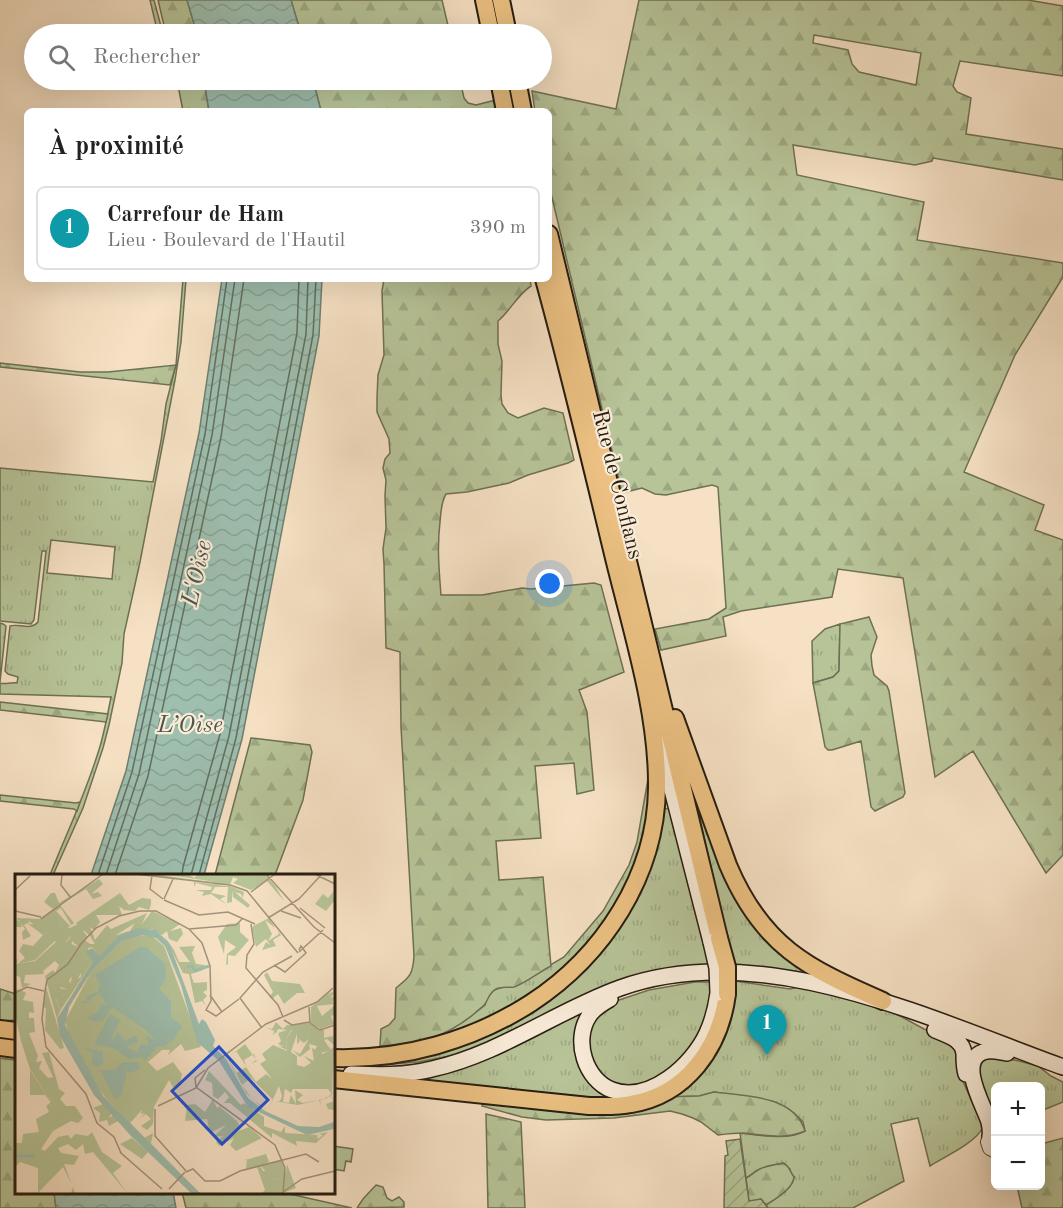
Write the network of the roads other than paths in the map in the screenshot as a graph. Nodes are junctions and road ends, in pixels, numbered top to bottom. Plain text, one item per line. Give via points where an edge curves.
1 (484, 0) edge
2 (501, 0) edge
3 (489, 24) edge
4 (506, 24) edge
5 (501, 90) edge
6 (519, 90) edge
7 (504, 108) edge
8 (522, 108) edge
9 (552, 246) edge
10 (545, 282) edge
11 (650, 653) junction
12 (649, 699) junction
13 (715, 940) junction
14 (645, 981) junction
15 (723, 994) junction
16 (891, 1004) junction
17 (1027, 1055) junction
18 (334, 1058) edge
19 (462, 1059) junction
20 (334, 1065) edge
21 (1063, 1067) edge
22 (334, 1074) edge
23 (334, 1079) edge
24 (980, 1100) junction
25 (991, 1127) edge
26 (991, 1132) edge
27 (991, 1149) edge

1 - 3 main road
2 - 4 main road
5 - 7 main road
6 - 8 main road
9 - 11 main road, Rue de Conflans
10 - 12 main road, Rue de Conflans
11 - 13 main road
11 - 16 main road via 728,865 749,908 795,956 829,977
12 - 13 main road
12 - 18 main road, Rue de Conflans via 657,770 650,841 629,896 591,952 539,998 469,1035 397,1054
13 - 15 main road, bridge via 726,967
14 - 15 main road via 597,1008 584,1028 582,1047 586,1064 600,1082 616,1091 650,1088 682,1067 699,1048
14 - 16 main road via 688,973 747,972 827,986
14 - 19 main road via 610,992 501,1045
15 - 23 main road via 723,1020 717,1036 693,1071 664,1092 632,1104 590,1106
16 - 17 main road
16 - 24 main road via 910,1018 958,1041 963,1049 965,1071
17 - 21 main road
17 - 24 main road via 989,1051 978,1055 972,1076
19 - 20 main road via 400,1067
19 - 22 main road via 412,1073
24 - 25 main road
26 - 27 street

